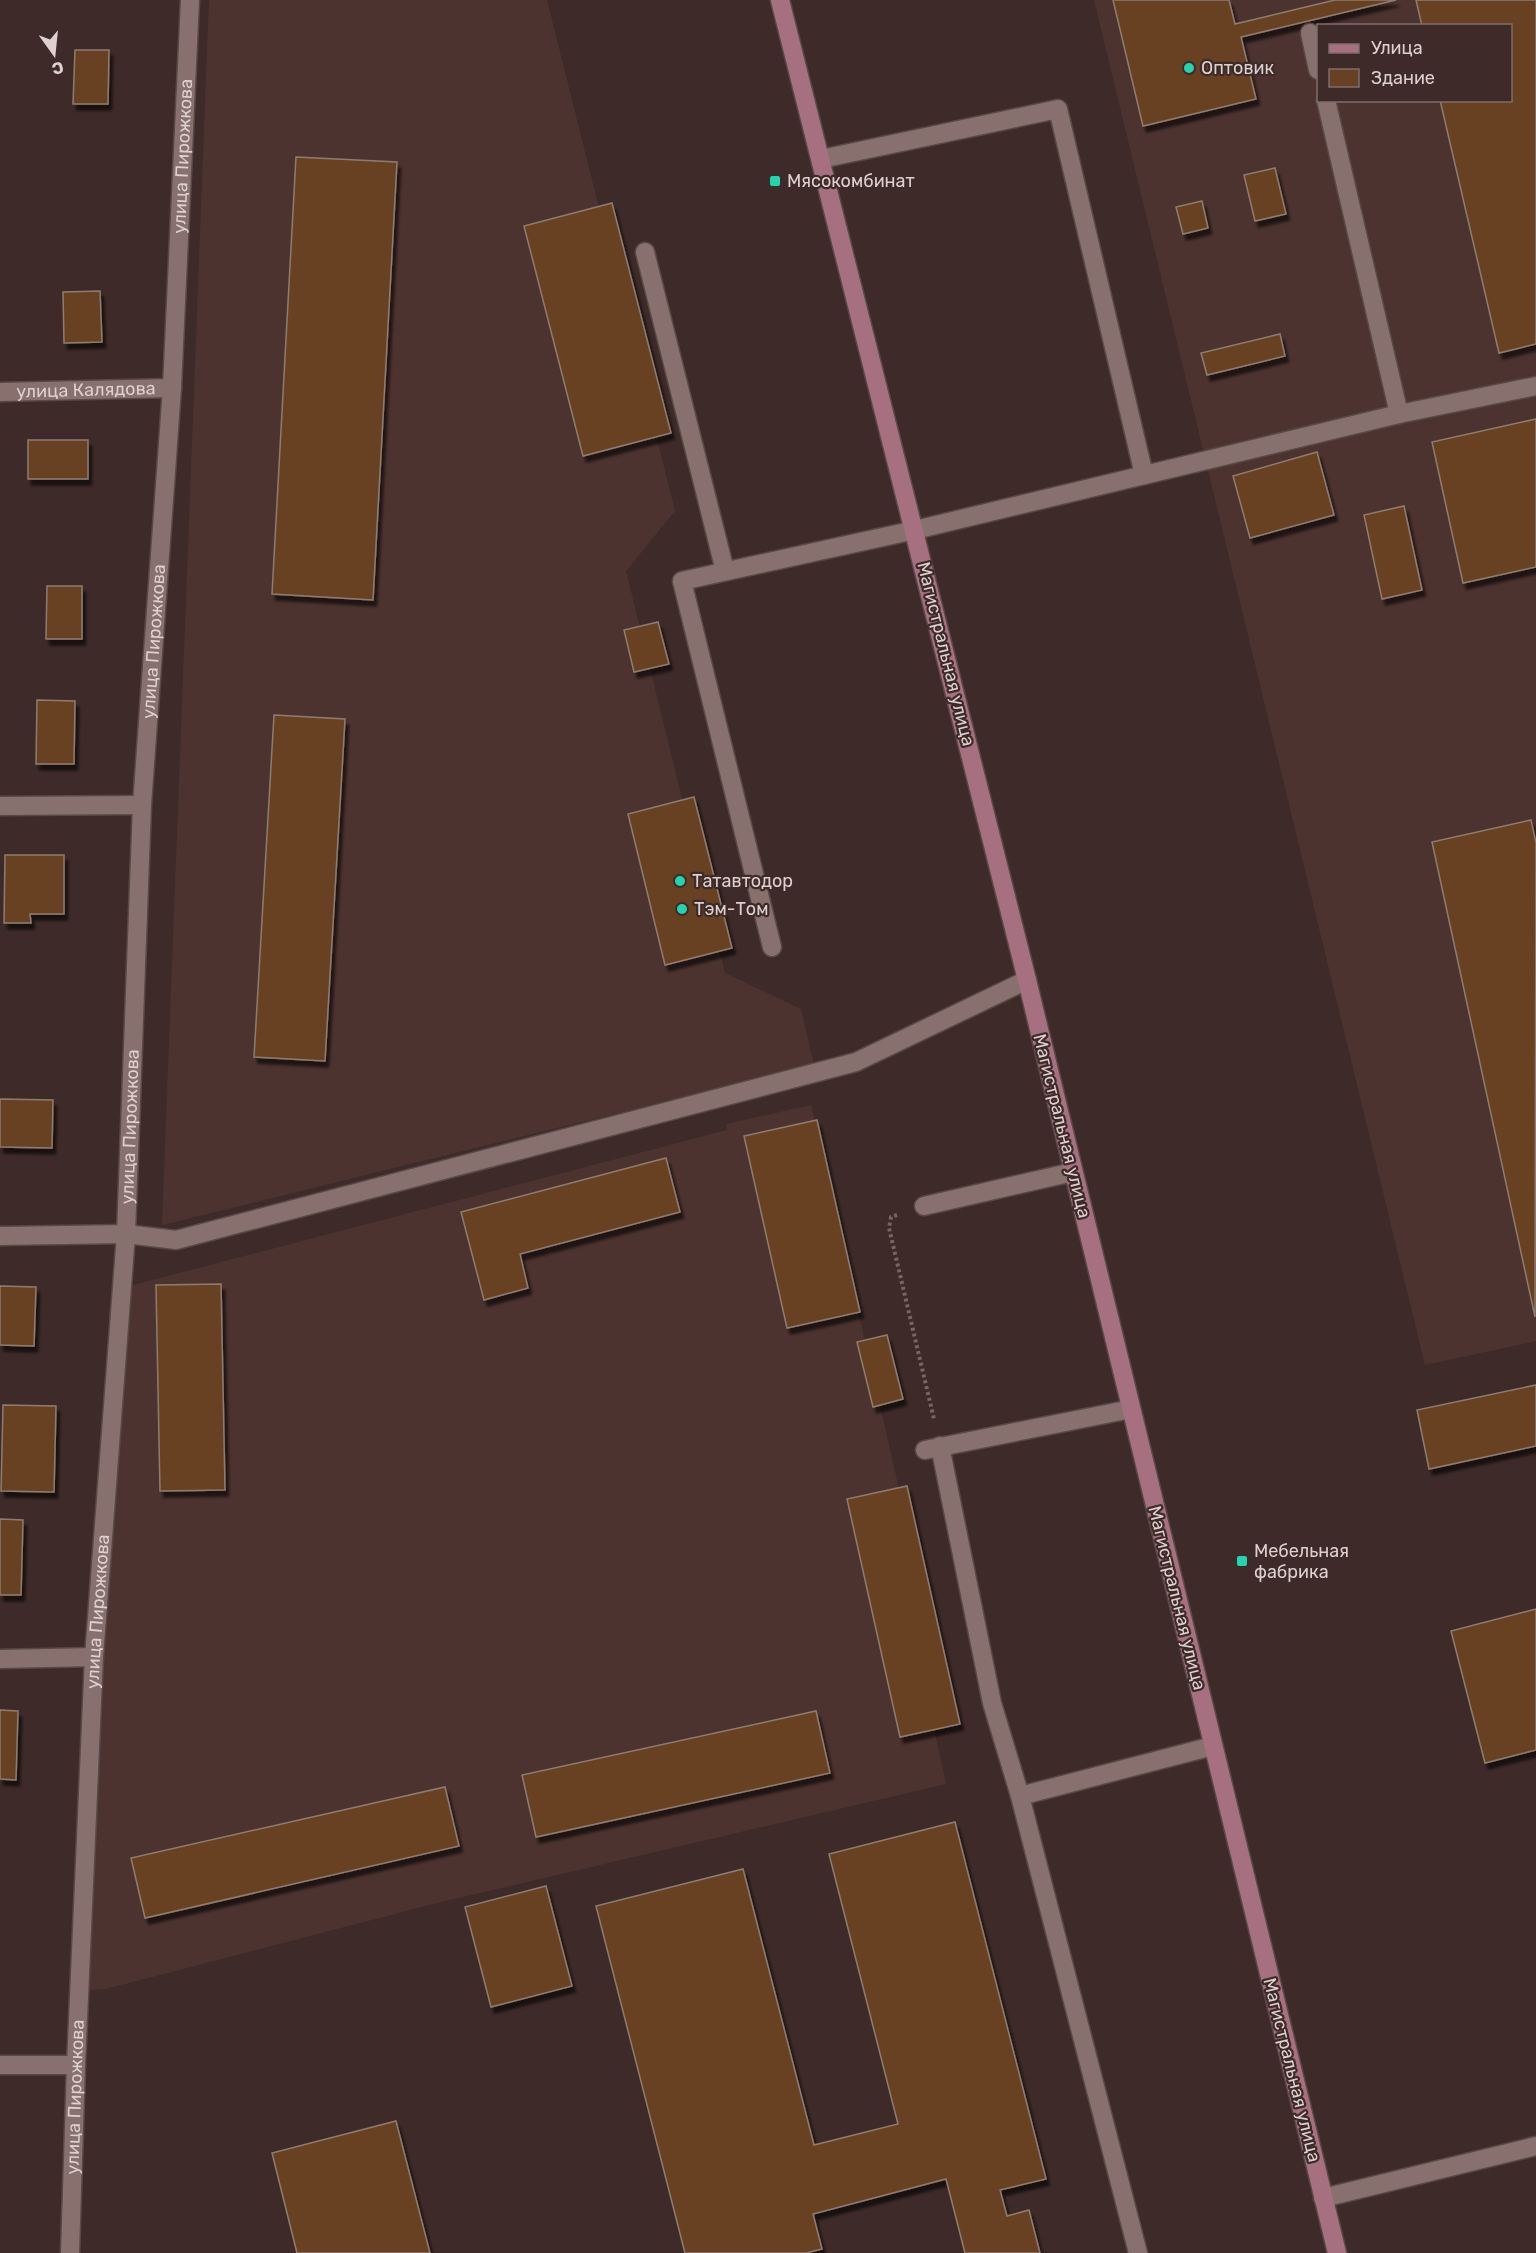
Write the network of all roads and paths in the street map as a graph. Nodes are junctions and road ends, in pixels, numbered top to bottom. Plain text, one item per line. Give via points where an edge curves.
1 (190, 0) edge
2 (780, 0) edge
3 (1310, 33) dead end
4 (1317, 65) edge
5 (1326, 102) edge
6 (821, 159) junction
7 (645, 252) dead end
8 (1536, 386) edge
9 (172, 388) junction
10 (0, 392) edge
11 (1399, 414) junction
12 (1144, 475) junction
13 (915, 530) junction
14 (725, 572) junction
15 (142, 805) junction
16 (0, 806) edge
17 (772, 947) dead end
18 (1027, 980) junction
19 (1073, 1172) junction
20 (924, 1206) joint
21 (126, 1234) junction
22 (0, 1236) edge
23 (1131, 1409) junction
24 (932, 1448) junction
25 (94, 1658) junction
26 (0, 1659) edge
27 (1212, 1746) junction
28 (1020, 1796) junction
29 (0, 2065) edge
30 (76, 2065) junction
31 (1536, 2146) edge
32 (1323, 2198) junction
33 (70, 2253) edge
34 (1138, 2253) edge
35 (1337, 2253) edge

1 - 9 street, улица Пирожкова
2 - 6 main road, Магистральная улица
3 - 4 street
5 - 11 street
6 - 12 street via 1058,109
6 - 13 main road, Магистральная улица
7 - 14 street
8 - 11 street
9 - 10 street, улица Калядова
9 - 15 street, улица Пирожкова
11 - 12 street
12 - 13 street
13 - 14 street
13 - 18 main road, Магистральная улица
14 - 17 street via 682,581
15 - 16 street
15 - 21 street, улица Пирожкова
18 - 19 main road, Магистральная улица
18 - 21 street via 856,1062 176,1240
19 - 20 street
19 - 23 main road, Магистральная улица
20 - 24 path via 891,1217 888,1228
21 - 22 street
21 - 25 street, улица Пирожкова
23 - 24 street
23 - 27 main road, Магистральная улица
24 - 28 street via 992,1703
25 - 26 street
25 - 30 street, улица Пирожкова
27 - 28 street
27 - 32 main road, Магистральная улица
28 - 34 street
29 - 30 street
30 - 33 street, улица Пирожкова
31 - 32 street
32 - 35 main road, Магистральная улица

